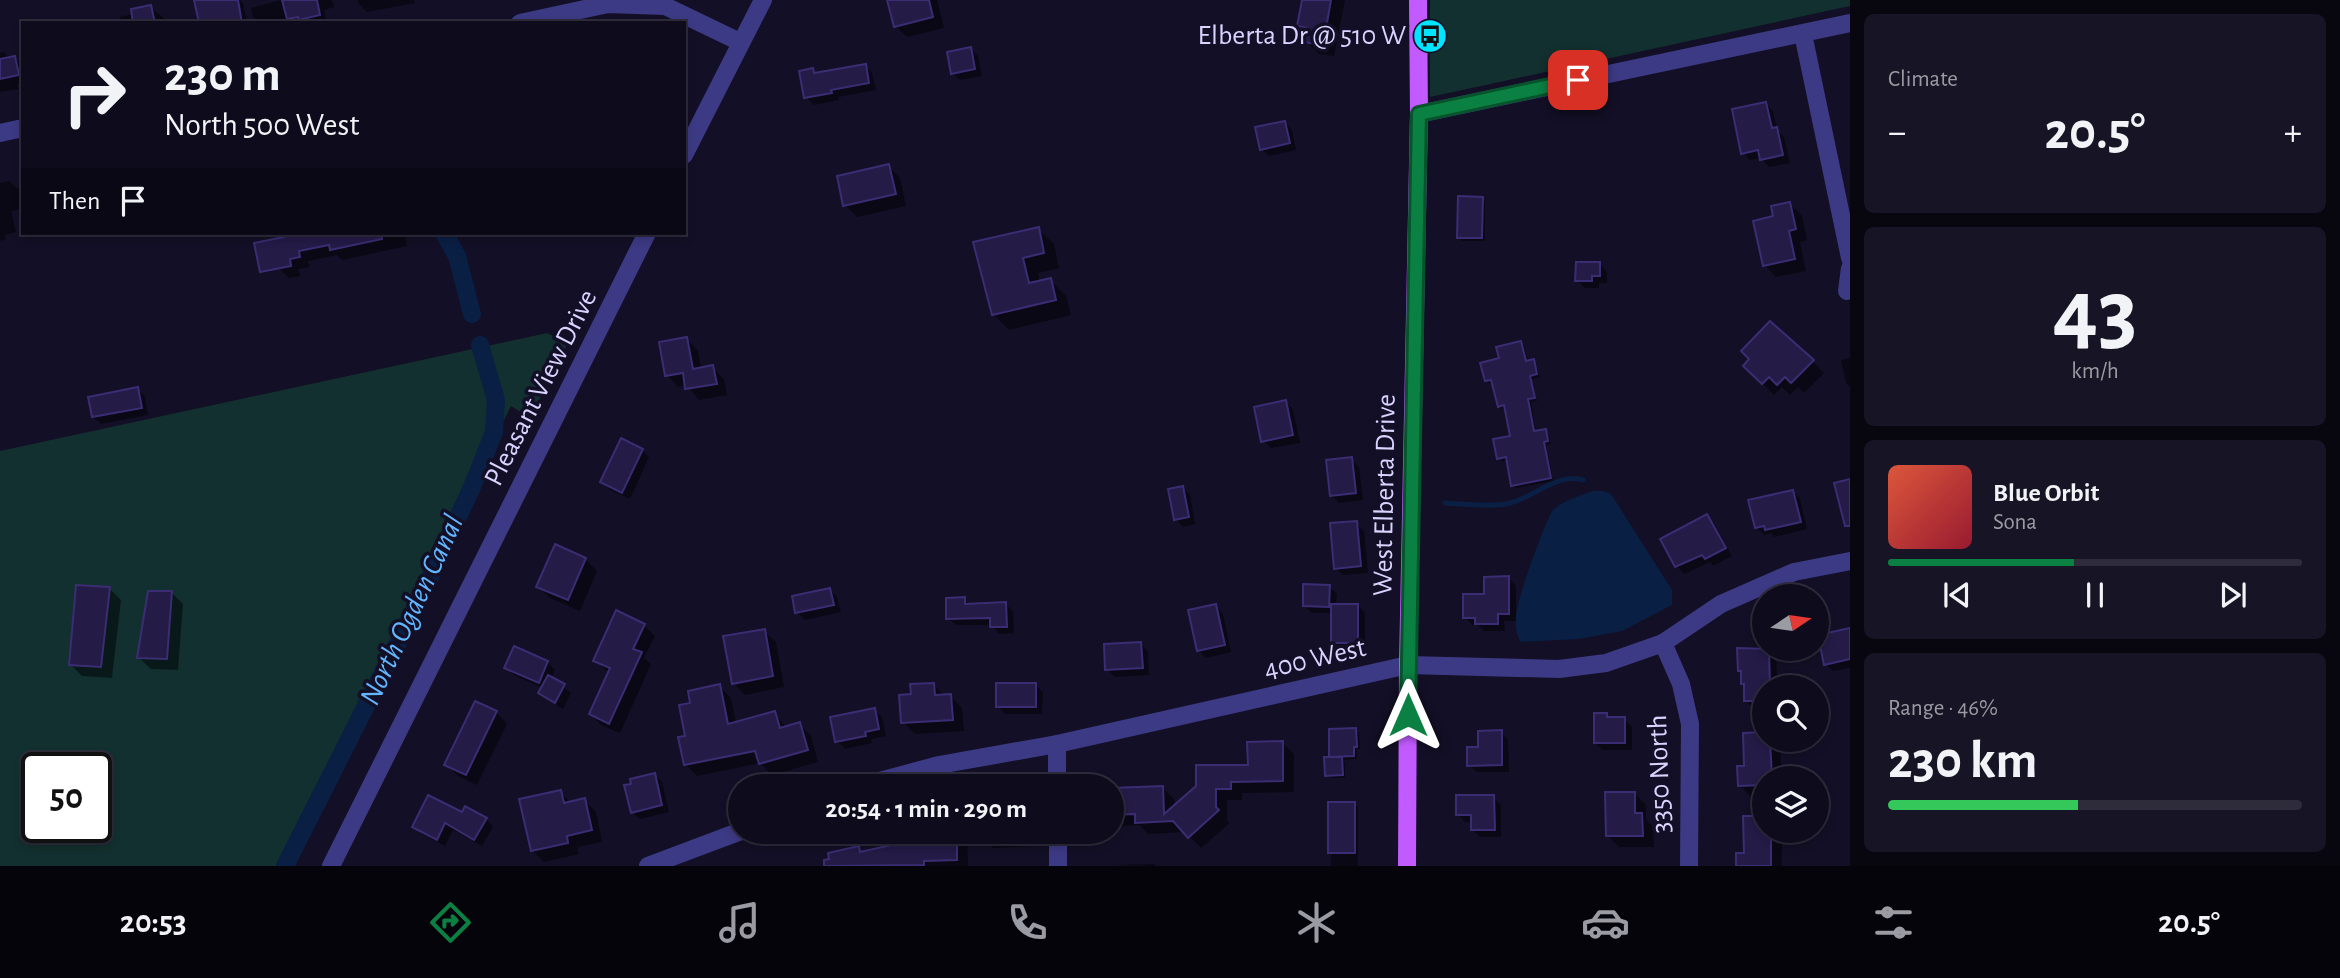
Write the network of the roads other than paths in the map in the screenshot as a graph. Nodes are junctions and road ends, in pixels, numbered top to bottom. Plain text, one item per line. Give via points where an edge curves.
1 (763, 0) edge
2 (1418, 0) edge
3 (529, 21) edge
4 (1850, 23) edge
5 (1803, 34) junction
6 (740, 43) junction
7 (1419, 114) junction
8 (21, 128) edge
9 (0, 133) edge
10 (686, 151) edge
11 (646, 235) edge
12 (1850, 258) edge
13 (1850, 268) edge
14 (1847, 291) dead end
15 (1850, 561) edge
16 (1663, 643) junction
17 (1408, 665) junction
18 (1057, 744) junction
19 (906, 774) edge
20 (1057, 774) edge
21 (728, 836) edge
22 (1058, 844) edge
23 (331, 866) edge
24 (648, 866) edge
25 (1058, 866) edge
26 (1407, 866) edge
27 (1689, 866) edge

1 - 6 street
2 - 7 main road, West Elberta Drive
3 - 6 street via 608,4 665,6
4 - 5 street
5 - 7 street
5 - 12 street
6 - 10 street
7 - 17 main road, West Elberta Drive
8 - 9 street
11 - 23 street, Pleasant View Drive
13 - 14 street
15 - 16 street, 400 West via 1794,572 1721,604
16 - 17 street, 400 West via 1606,663 1559,669
16 - 27 street, 3350 North via 1681,684 1690,724
17 - 18 street, 400 West
17 - 26 main road, West Elberta Drive
18 - 19 street, 400 West
18 - 20 street
21 - 24 street
22 - 25 street

